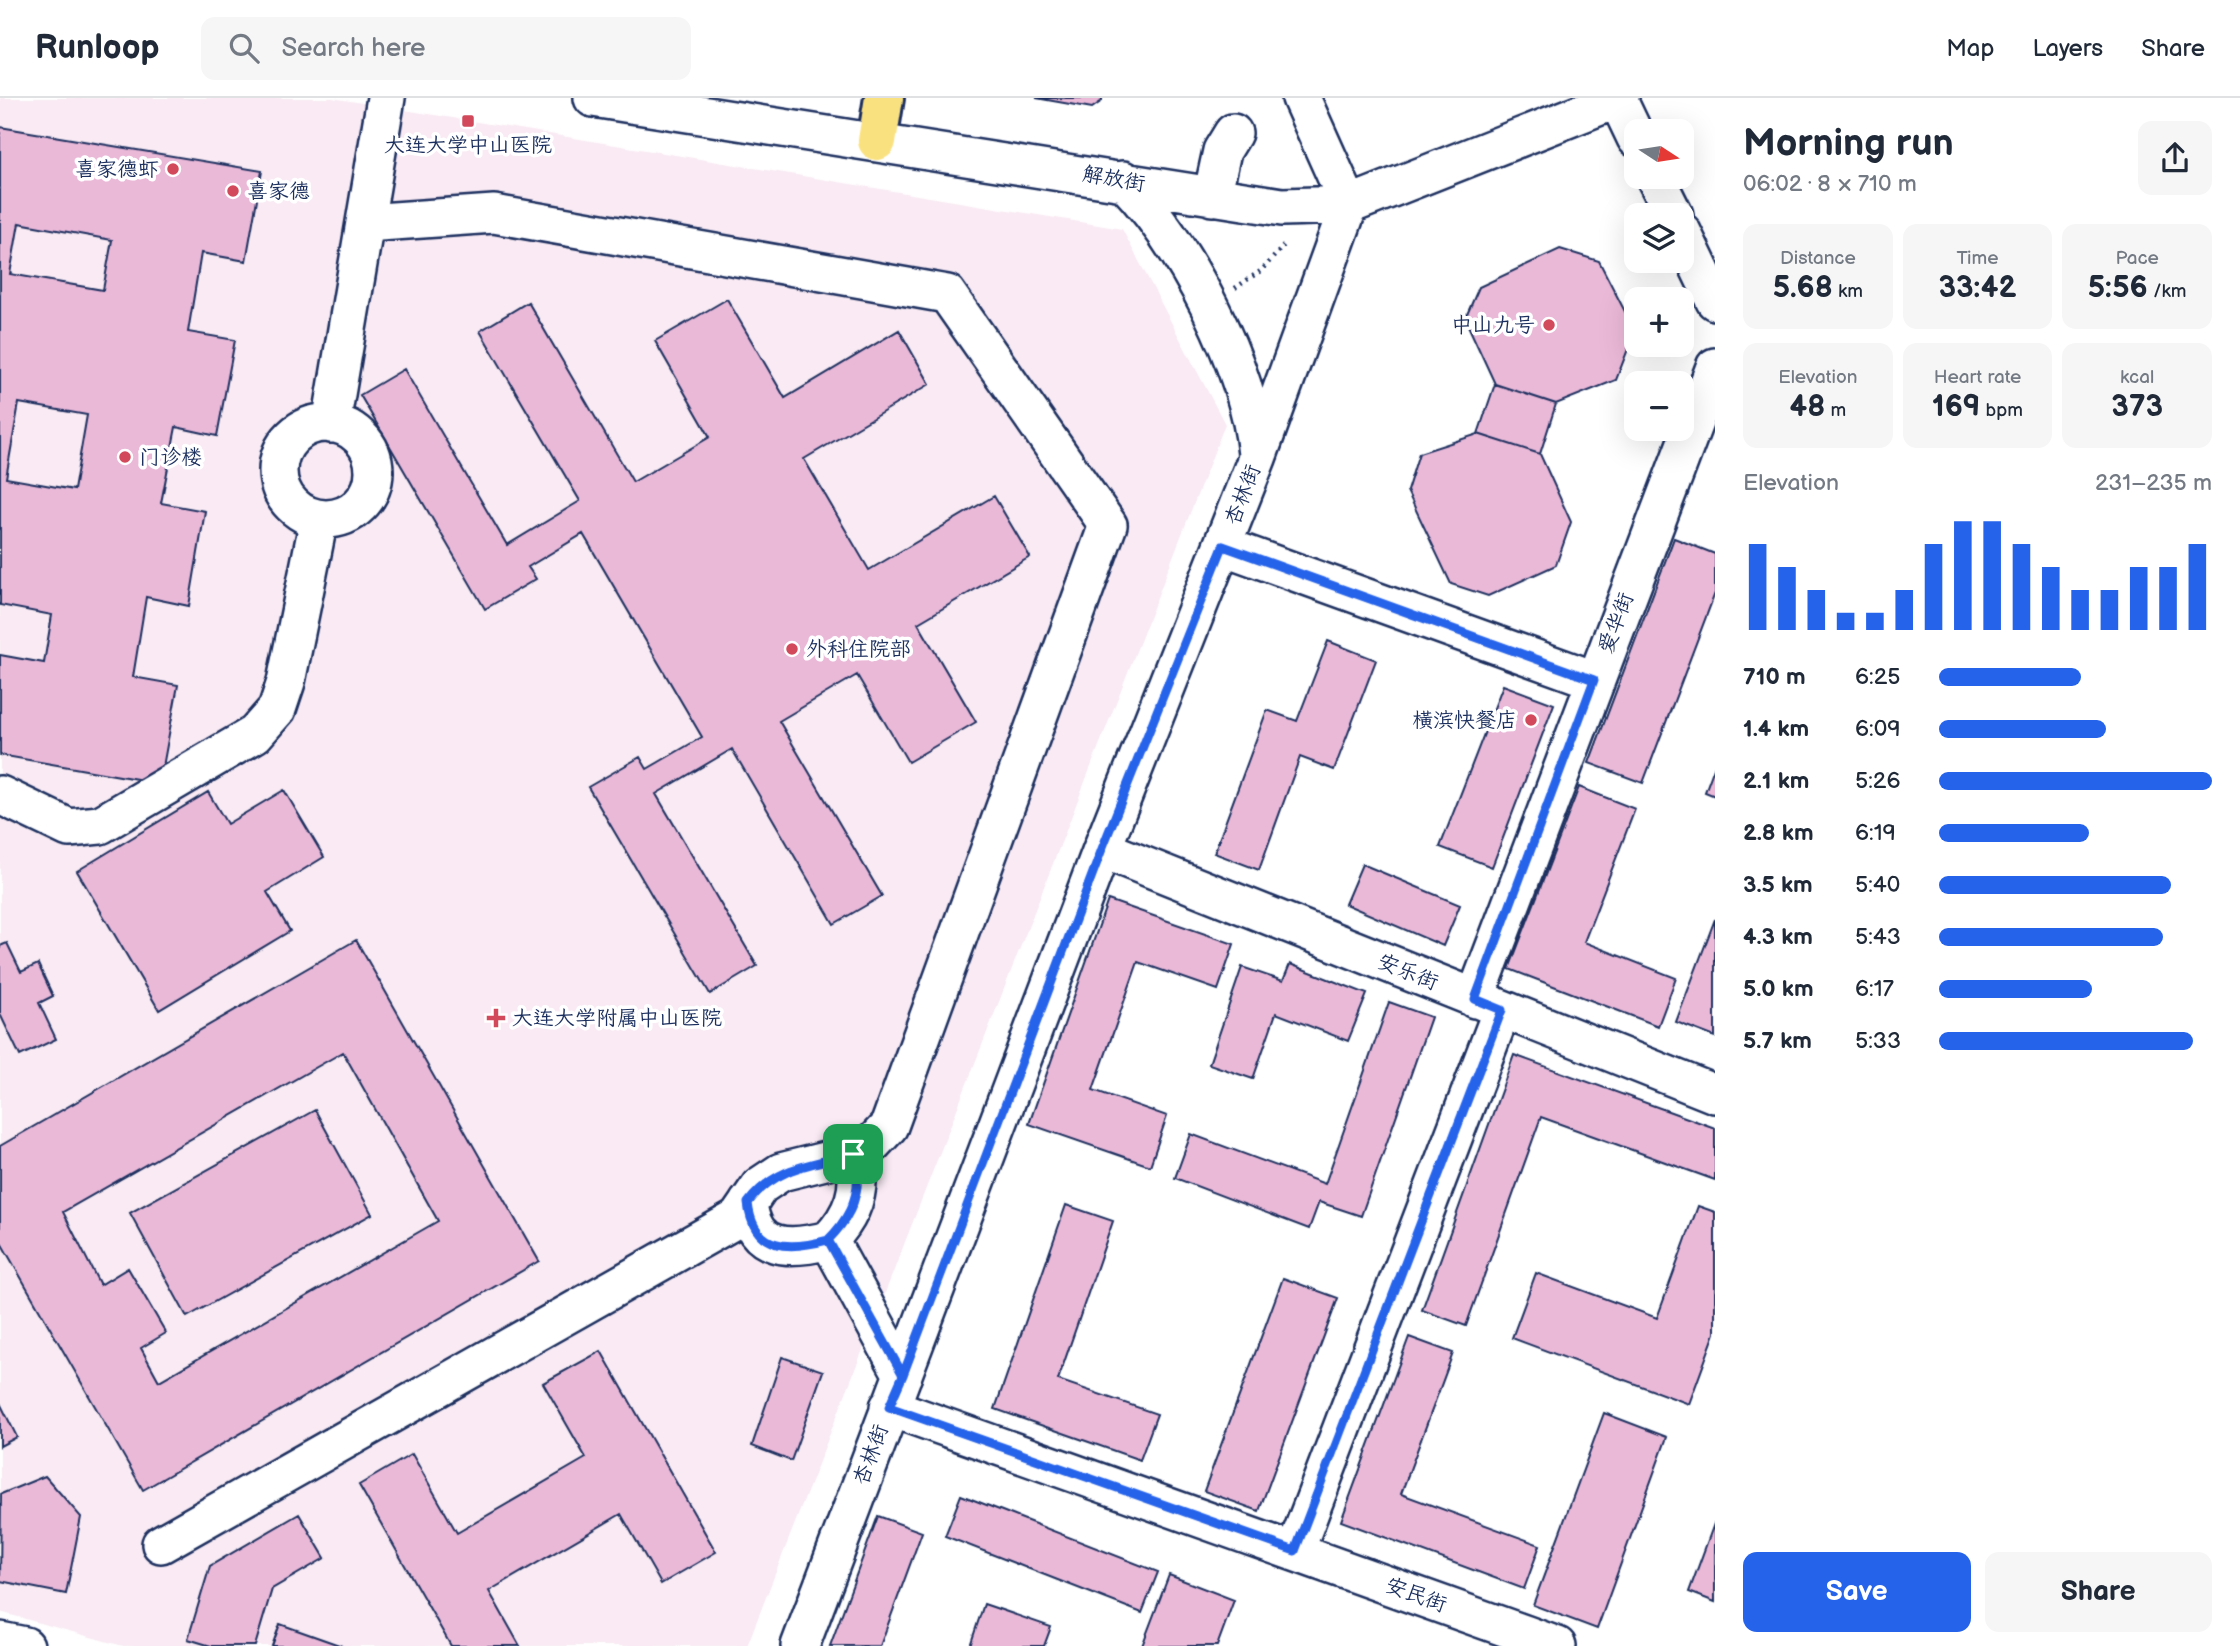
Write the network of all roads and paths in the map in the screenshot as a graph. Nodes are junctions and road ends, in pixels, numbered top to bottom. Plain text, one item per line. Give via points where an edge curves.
1 (386, 98) edge
2 (593, 98) edge
3 (884, 98) edge
4 (1301, 98) edge
5 (1618, 98) edge
6 (1627, 119) edge
7 (1233, 133) dead end
8 (877, 141) junction
9 (1123, 180) junction
10 (1212, 197) junction
11 (1349, 205) junction
12 (365, 223) junction
13 (1286, 243) dead end
14 (1694, 257) edge
15 (1224, 296) dead end
16 (1715, 301) edge
17 (1715, 368) edge
18 (331, 424) junction
19 (1257, 458) junction
20 (319, 519) junction
21 (1223, 546) junction
22 (1594, 680) junction
23 (0, 795) edge
24 (1102, 849) junction
25 (1488, 1004) junction
26 (1715, 1094) edge
27 (853, 1154) junction
28 (748, 1203) junction
29 (828, 1240) junction
30 (896, 1391) junction
31 (161, 1544) dead end
32 (1295, 1551) junction
33 (0, 1641) edge
34 (1533, 1642) edge
35 (25, 1646) edge
36 (800, 1646) edge

1 - 12 street
2 - 8 street, 解放街
3 - 8 main road
4 - 11 street
5 - 6 street
5 - 11 street, 解放街
7 - 10 street via 1222,151
8 - 9 street, 解放街
9 - 10 street, 解放街
9 - 19 street via 1164,229 1234,359 1254,425
10 - 11 street, 解放街 via 1283,207
11 - 19 street, 杏林街
12 - 18 street
12 - 27 street via 494,214 947,294 1108,525 889,1126 873,1143
13 - 15 path via 1262,270
14 - 16 street
17 - 22 street, 爱华街
18 - 20 street via 309,426 295,434 279,462 278,477 291,505
18 - 20 street via 355,432 366,444 374,475 362,504 349,514
19 - 21 street, 杏林街
20 - 23 street via 286,682 277,709 255,734 100,825 69,828
21 - 22 street
21 - 24 street, 杏林街
22 - 25 street, 爱华街
24 - 25 street, 安乐街
24 - 30 street, 杏林街
25 - 26 street, 安乐街
25 - 32 street
27 - 28 street via 781,1172 760,1186
27 - 29 street via 859,1185 853,1207
28 - 29 street via 758,1235 767,1240 785,1248
28 - 31 street via 738,1218
29 - 30 street
30 - 32 street, 安民街
30 - 36 street, 杏林街
32 - 34 street, 安民街
33 - 35 street

